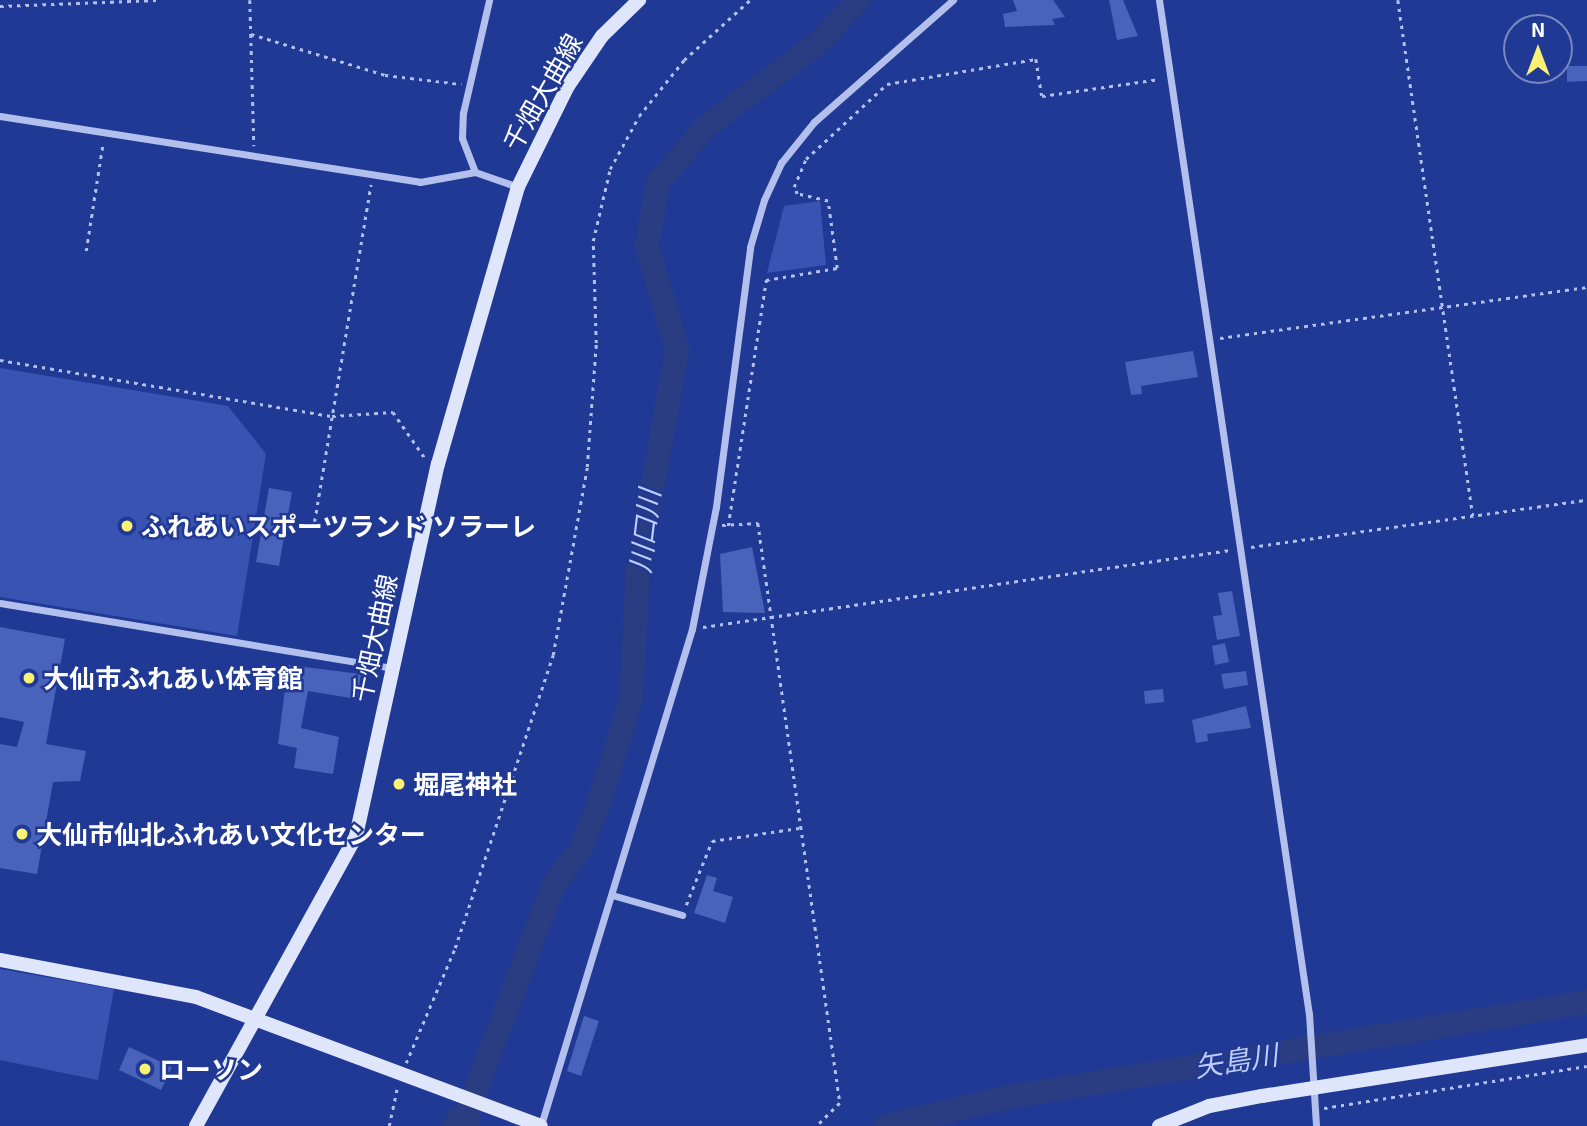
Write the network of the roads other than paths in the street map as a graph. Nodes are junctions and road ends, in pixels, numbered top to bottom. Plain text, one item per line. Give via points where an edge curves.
1 (489, 0) edge
2 (639, 0) edge
3 (953, 0) edge
4 (1159, 0) edge
5 (0, 116) edge
6 (475, 172) junction
7 (518, 187) junction
8 (0, 603) edge
9 (392, 668) junction
10 (612, 895) junction
11 (682, 915) road end
12 (0, 960) edge
13 (254, 1021) junction
14 (1587, 1045) edge
15 (1317, 1081) junction
16 (196, 1126) edge
17 (541, 1126) edge
18 (1159, 1126) edge
19 (1316, 1126) edge

1 - 6 street via 462,138
2 - 7 main road, 千畑大曲線 via 602,36 568,86
3 - 10 street via 835,101 781,163 750,247 712,524 692,629
4 - 15 street
5 - 6 street via 420,182
6 - 7 street
7 - 9 main road, 千畑大曲線 via 438,464
8 - 9 street
9 - 13 main road, 千畑大曲線 via 356,836
10 - 11 street
10 - 17 street
12 - 13 main road via 160,986
13 - 16 main road, 千畑大曲線
13 - 17 main road
14 - 15 main road
15 - 18 main road via 1209,1106
15 - 19 street

